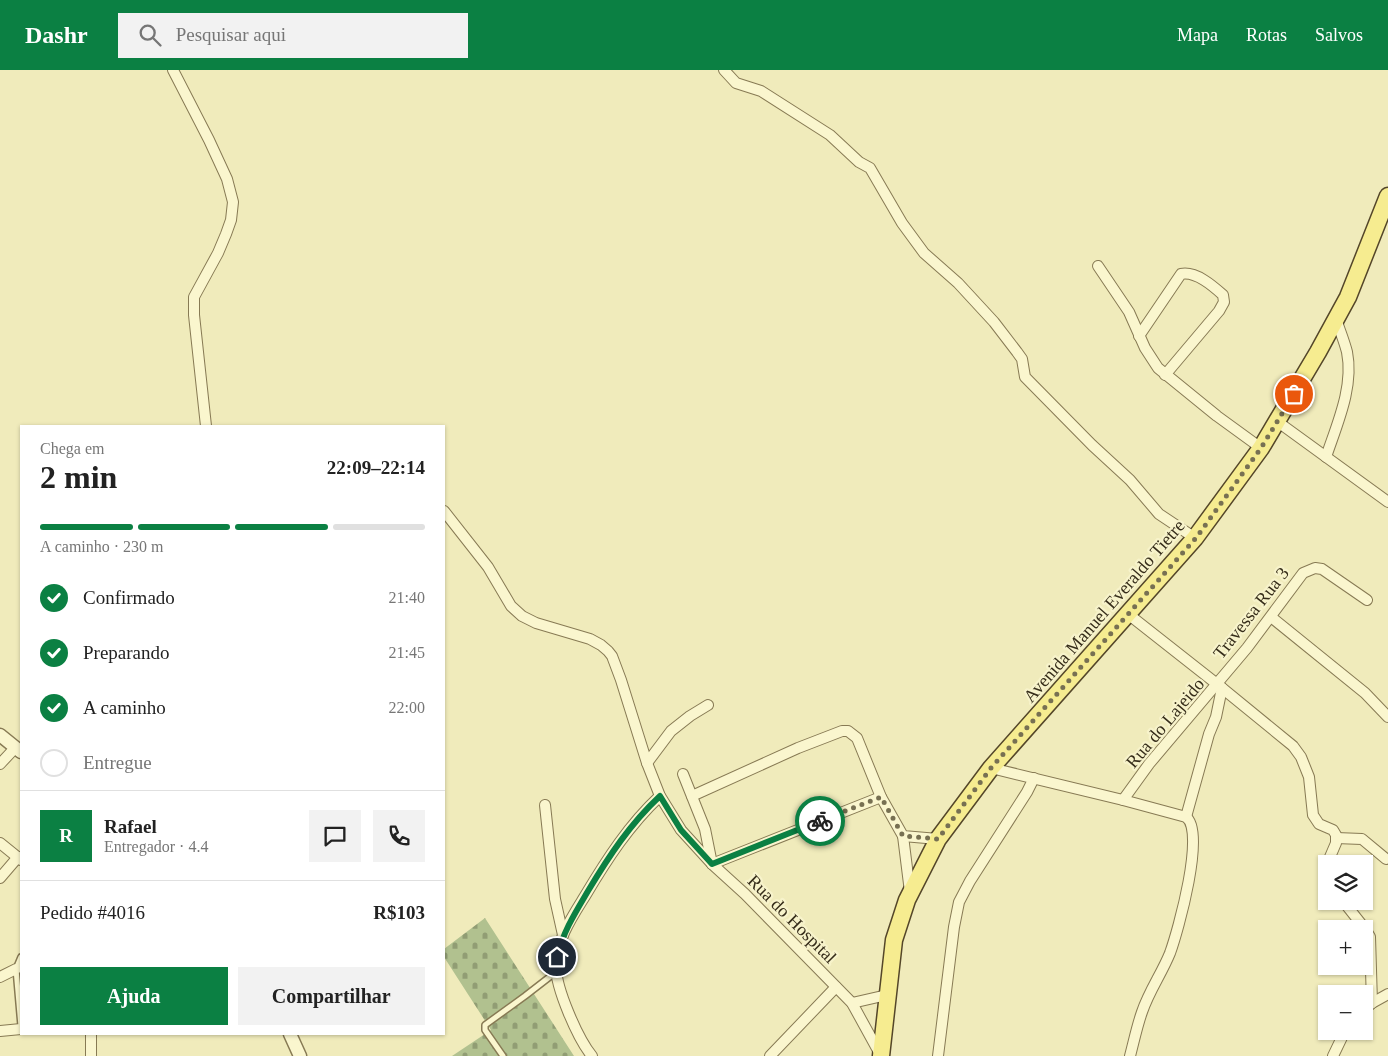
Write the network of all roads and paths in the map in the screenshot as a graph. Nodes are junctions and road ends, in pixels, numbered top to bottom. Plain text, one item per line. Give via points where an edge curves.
1 (173, 70) edge
2 (724, 70) edge
3 (1388, 196) edge
4 (1098, 266) dead end
5 (1336, 318) junction
6 (1139, 336) junction
7 (1165, 375) junction
8 (1278, 422) junction
9 (206, 425) edge
10 (1261, 448) junction
11 (1326, 457) junction
12 (1388, 502) edge
13 (445, 512) edge
14 (1196, 538) junction
15 (1367, 600) dead end
16 (1128, 614) junction
17 (1271, 617) junction
18 (1220, 686) junction
19 (708, 705) dead end
20 (1388, 717) edge
21 (0, 736) edge
22 (18, 750) edge
23 (647, 763) junction
24 (0, 764) edge
25 (991, 768) junction
26 (683, 774) dead end
27 (1034, 778) junction
28 (660, 796) junction
29 (692, 796) junction
30 (881, 797) junction
31 (1123, 800) junction
32 (545, 805) dead end
33 (1186, 817) junction
34 (903, 836) junction
35 (1336, 838) junction
36 (938, 839) junction
37 (0, 844) edge
38 (1331, 855) edge
39 (20, 858) edge
40 (1386, 859) dead end
41 (712, 864) junction
42 (0, 878) edge
43 (910, 893) junction
44 (1349, 910) edge
45 (563, 935) junction
46 (20, 960) edge
47 (16, 969) junction
48 (556, 972) junction
49 (0, 978) edge
50 (1369, 985) edge
51 (836, 987) junction
52 (1388, 994) edge
53 (887, 995) junction
54 (852, 1003) junction
55 (1373, 1003) edge
56 (20, 1015) edge
57 (20, 1027) edge
58 (0, 1031) edge
59 (91, 1035) edge
60 (290, 1035) edge
61 (1341, 1040) edge
62 (881, 1055) edge
63 (91, 1056) edge
64 (300, 1056) edge
65 (503, 1056) edge
66 (592, 1056) edge
67 (770, 1056) edge
68 (938, 1056) edge
69 (1130, 1056) edge
70 (1333, 1056) edge

1 - 9 street via 209,140 233,202 231,220 223,240 194,299
2 - 14 street via 736,83 761,91 830,135 870,168 919,247 958,283 1020,356 1024,375 1159,514
3 - 5 main road, Avenida Manuel Everaldo Tietre
4 - 6 street via 1129,312
5 - 8 main road, Avenida Manuel Everaldo Tietre
5 - 11 street via 1347,352 1348,379
6 - 7 street via 1150,358
6 - 7 street via 1181,274 1199,278 1223,295 1224,302 1219,311
7 - 10 street
8 - 10 main road, Avenida Manuel Everaldo Tietre
8 - 11 street
10 - 14 main road, Avenida Manuel Everaldo Tietre
11 - 12 street
13 - 23 street, Rua do Hospital via 488,567 511,606 522,616 590,639 608,651 619,674
14 - 16 main road, Avenida Manuel Everaldo Tietre
15 - 17 street, Travessa Rua 3 via 1322,569 1315,568 1303,573
16 - 18 street
16 - 25 main road, Avenida Manuel Everaldo Tietre
17 - 18 street, Travessa Rua 3
17 - 20 street via 1365,694
18 - 31 street, Rua do Lajeido via 1149,764
18 - 33 street via 1216,717
18 - 35 street, Rua do Lajeido via 1297,751 1309,777 1313,815 1319,824 1333,830
19 - 23 street via 671,731
21 - 22 street
22 - 24 street
23 - 28 street, Rua do Hospital
25 - 27 street
25 - 36 main road, Avenida Manuel Everaldo Tietre
26 - 29 street
27 - 31 street
27 - 68 street via 959,902
28 - 41 street, Rua do Hospital via 681,830
28 - 45 street via 634,822 613,850
29 - 30 street via 798,748 848,731 855,735
29 - 41 street via 709,844
30 - 34 street
30 - 41 street
31 - 33 street
32 - 45 street via 555,899
33 - 69 street via 1193,830 1192,861 1184,908 1169,955 1141,1013
34 - 36 street
34 - 43 street
35 - 38 street
35 - 40 street via 1362,839
36 - 43 main road, Avenida Manuel Everaldo Tietre
37 - 39 street
39 - 42 street
41 - 51 street, Rua do Hospital
43 - 53 main road, Avenida Manuel Everaldo Tietre via 894,940
44 - 50 street via 1370,937
45 - 48 street
46 - 47 lane
47 - 49 street
47 - 56 lane
48 - 65 lane via 485,1025 485,1030
48 - 66 street via 572,1020
51 - 54 street, Rua do Hospital
51 - 67 street
52 - 55 street
53 - 54 street
53 - 62 main road, Avenida Manuel Everaldo Tietre
54 - 62 street, Rua do Hospital
57 - 58 street
59 - 63 street
60 - 64 street
61 - 70 street

